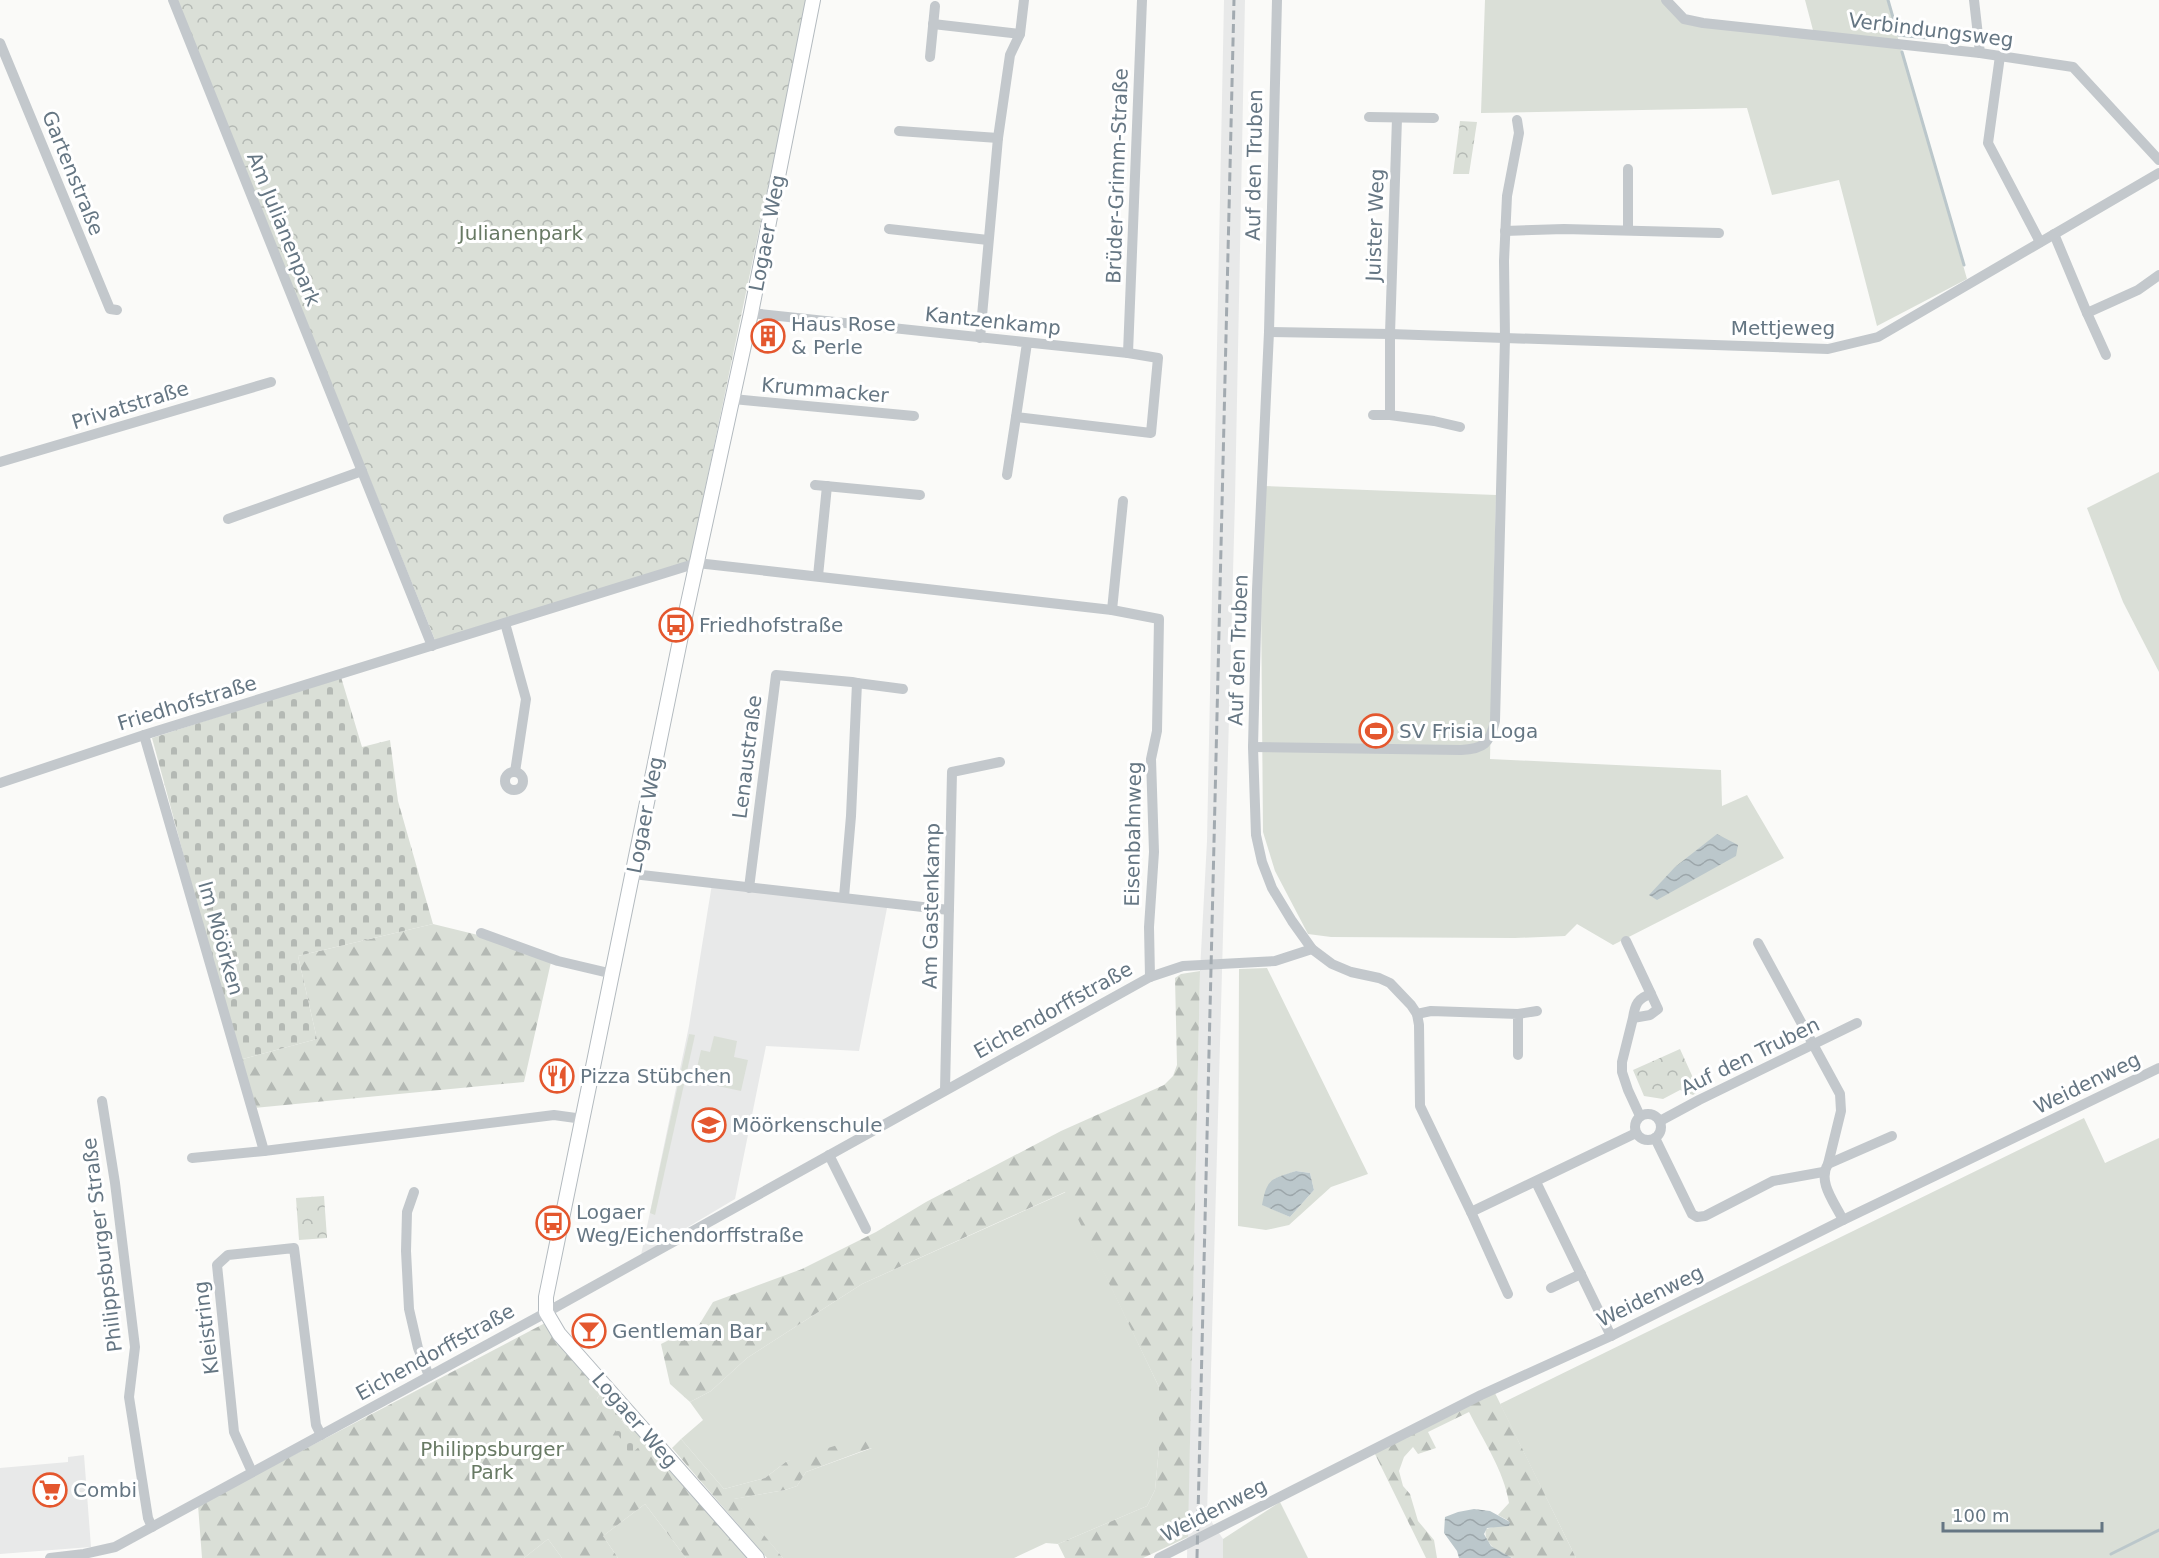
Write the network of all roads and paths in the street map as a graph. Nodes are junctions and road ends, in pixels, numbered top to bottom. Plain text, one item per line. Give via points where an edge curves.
1 (173, 0) edge
2 (813, 0) edge
3 (1024, 0) edge
4 (1142, 0) edge
5 (1277, 0) edge
6 (1666, 0) edge
7 (1974, 0) edge
8 (935, 6) dead end
9 (933, 24) junction
10 (1020, 34) junction
11 (0, 43) edge
12 (1980, 53) junction
13 (930, 57) dead end
14 (2000, 57) junction
15 (1369, 117) dead end
16 (1397, 118) junction
17 (1434, 118) dead end
18 (1517, 120) dead end
19 (899, 131) dead end
20 (998, 138) junction
21 (2159, 160) edge
22 (1628, 169) dead end
23 (2159, 173) edge
24 (889, 229) dead end
25 (1628, 230) junction
26 (1505, 231) junction
27 (1719, 232) dead end
28 (2054, 234) junction
29 (988, 240) junction
30 (2040, 242) junction
31 (2159, 275) edge
32 (117, 310) dead end
33 (751, 313) junction
34 (2087, 313) junction
35 (1269, 332) junction
36 (1390, 334) junction
37 (980, 338) junction
38 (1506, 338) junction
39 (1027, 343) junction
40 (1128, 353) junction
41 (2106, 355) dead end
42 (271, 382) dead end
43 (733, 399) junction
44 (1373, 415) dead end
45 (1390, 415) junction
46 (914, 416) dead end
47 (1016, 417) junction
48 (1460, 427) dead end
49 (0, 462) edge
50 (362, 471) junction
51 (1007, 475) dead end
52 (815, 485) dead end
53 (827, 486) junction
54 (920, 495) dead end
55 (1123, 501) dead end
56 (228, 519) dead end
57 (696, 563) junction
58 (818, 576) junction
59 (1112, 610) junction
60 (1159, 619) joint
61 (505, 623) junction
62 (432, 646) junction
63 (857, 683) junction
64 (903, 689) dead end
65 (144, 735) junction
66 (1253, 747) junction
67 (1000, 762) dead end
68 (515, 772) dead end
69 (0, 783) edge
70 (633, 874) junction
71 (749, 888) junction
72 (844, 897) junction
73 (949, 910) junction
74 (481, 933) dead end
75 (1626, 941) dead end
76 (1758, 943) dead end
77 (1312, 949) junction
78 (614, 974) junction
79 (1150, 977) junction
80 (1651, 993) junction
81 (1537, 1011) dead end
82 (1417, 1014) junction
83 (1518, 1014) junction
84 (1633, 1018) junction
85 (1857, 1023) dead end
86 (1812, 1046) junction
87 (1518, 1055) dead end
88 (2159, 1068) edge
89 (945, 1090) junction
90 (102, 1101) dead end
91 (1640, 1116) junction
92 (583, 1119) junction
93 (1660, 1121) junction
94 (1636, 1132) junction
95 (1892, 1136) dead end
96 (1655, 1138) junction
97 (264, 1151) junction
98 (829, 1155) junction
99 (192, 1158) dead end
100 (1826, 1168) junction
101 (1536, 1182) junction
102 (414, 1192) dead end
103 (1471, 1212) junction
104 (1843, 1220) junction
105 (866, 1229) dead end
106 (1581, 1274) junction
107 (1551, 1288) dead end
108 (1508, 1294) dead end
109 (546, 1312) junction
110 (1611, 1336) junction
111 (429, 1376) junction
112 (321, 1434) junction
113 (252, 1472) junction
114 (152, 1527) junction
115 (50, 1558) edge
116 (757, 1558) edge
117 (1159, 1558) edge

1 - 50 street, Am Julianenpark
2 - 33 street, Logaer Weg
3 - 10 street
4 - 40 street, Brüder-Grimm-Straße
5 - 35 street, Auf den Truben
6 - 12 street, Verbindungsweg via 1684,19 1703,23
7 - 12 street
8 - 9 street
9 - 10 street
9 - 13 street
10 - 20 street via 1010,56
11 - 32 street, Gartenstraße via 110,309
12 - 14 street, Verbindungsweg
14 - 21 street, Verbindungsweg via 2073,66
14 - 30 street via 1988,143
15 - 16 street
16 - 17 street
16 - 36 street, Juister Weg
18 - 26 street via 1519,133
19 - 20 street
20 - 29 street
22 - 25 street
23 - 28 street, Mettjeweg
24 - 29 street
25 - 26 street
25 - 27 street
26 - 38 street
28 - 30 street, Mettjeweg
28 - 34 street
29 - 37 street
30 - 38 street, Mettjeweg via 1878,337 1828,350
31 - 34 street via 2138,290
33 - 37 street, Kantzenkamp
33 - 43 street, Logaer Weg
34 - 41 street
35 - 36 street, Mettjeweg
35 - 66 street, Auf den Truben
36 - 38 street, Mettjeweg
36 - 45 street, Juister Weg
37 - 39 street, Kantzenkamp
38 - 66 street via 1492,735 1484,745 1467,750
39 - 40 street, Kantzenkamp
39 - 47 street
40 - 47 street, Kantzenkamp via 1158,358 1151,433
42 - 49 street, Privatstraße
43 - 46 street, Krummacker
43 - 57 street, Logaer Weg
44 - 45 street
45 - 48 street
47 - 51 street
50 - 56 street
50 - 62 street, Am Julianenpark
52 - 53 street
53 - 54 street
53 - 58 street
55 - 59 street
57 - 58 street, Friedhofstraße
57 - 61 street, Friedhofstraße
57 - 70 street, Logaer Weg
58 - 59 street, Friedhofstraße
59 - 60 street, Friedhofstraße
60 - 79 street, Eisenbahnweg via 1157,731 1151,759 1154,852
61 - 62 street, Friedhofstraße
61 - 68 street via 526,699
62 - 65 street, Friedhofstraße
63 - 64 street, Lenaustraße
63 - 71 street, Lenaustraße via 776,675
63 - 72 street
65 - 69 street, Friedhofstraße
65 - 97 street, Im Möörken
66 - 77 street, Auf den Truben via 1255,822 1262,862 1282,906
67 - 73 street, Am Gastenkamp via 952,772
70 - 71 street
70 - 78 street, Logaer Weg
71 - 72 street
72 - 73 street
73 - 89 street, Am Gastenkamp
74 - 78 street via 558,961
75 - 80 street
76 - 86 street
77 - 79 street, Eichendorffstraße via 1275,961 1183,966
77 - 82 street, Auf den Truben via 1332,964 1390,983
78 - 92 street, Logaer Weg
79 - 89 street, Eichendorffstraße
80 - 84 street via 1640,997
80 - 84 street via 1658,1009
81 - 83 street
82 - 83 street
82 - 103 street via 1420,1106
83 - 87 street
84 - 91 street via 1622,1072
85 - 86 street, Auf den Truben
86 - 93 street, Auf den Truben
86 - 100 street via 1839,1094 1841,1111
88 - 104 street, Weidenweg
89 - 98 street, Eichendorffstraße
90 - 114 street, Philippsburger Straße via 135,1347 129,1397
91 - 93 street via 1652,1114
91 - 94 street
92 - 97 street via 554,1115
92 - 109 street, Logaer Weg via 548,1279
93 - 96 street via 1661,1131
94 - 96 street via 1645,1139
94 - 101 street
95 - 100 street
96 - 100 street via 1692,1214 1697,1217 1773,1181
97 - 99 street
98 - 105 street
98 - 109 street, Eichendorffstraße
100 - 104 street via 1823,1180
101 - 103 street
101 - 106 street
102 - 111 street via 407,1212 409,1309
103 - 108 street
104 - 110 street, Weidenweg
106 - 107 street
106 - 110 street
109 - 111 street, Eichendorffstraße
109 - 116 street, Logaer Weg via 559,1334
110 - 117 street, Weidenweg via 1487,1392
111 - 112 street, Eichendorffstraße
112 - 113 street, Eichendorffstraße
112 - 113 street, Kleistring via 316,1425 294,1248 228,1255 217,1265 231,1381 231,1413 234,1432
113 - 114 street, Eichendorffstraße
114 - 115 street, Eichendorffstraße via 106,1550

